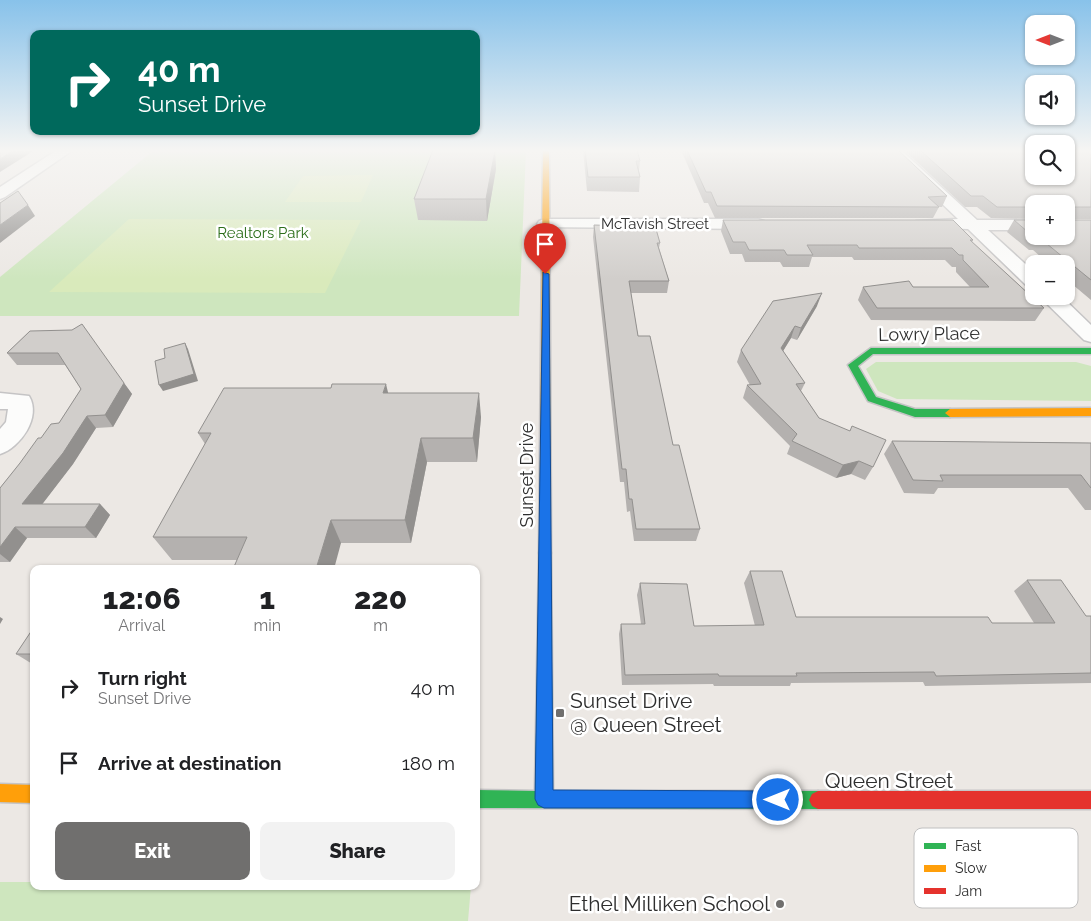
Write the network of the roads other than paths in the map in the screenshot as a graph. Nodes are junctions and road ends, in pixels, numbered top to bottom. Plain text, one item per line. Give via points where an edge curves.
1 (545, 193) edge
2 (938, 193) edge
3 (545, 224) junction
4 (773, 224) edge
5 (902, 224) edge
6 (971, 224) junction
7 (1025, 225) edge
8 (1025, 274) edge
9 (1058, 305) edge
10 (1091, 336) edge
11 (1091, 351) edge
12 (0, 401) edge
13 (1091, 412) edge
14 (0, 445) edge
15 (0, 793) edge
16 (30, 794) edge
17 (480, 799) edge
18 (544, 799) junction
19 (1091, 800) edge

1 - 3 street, Sunset Drive
2 - 6 street
3 - 4 street, McTavish Street
3 - 18 street, Sunset Drive
5 - 6 street
6 - 7 street
6 - 8 street
9 - 10 street
11 - 13 street, Lowry Place via 871,351 853,365 872,399 915,413
12 - 14 street via 21,402 18,424
15 - 16 street
17 - 18 street, Queen Street
18 - 19 street, Queen Street

